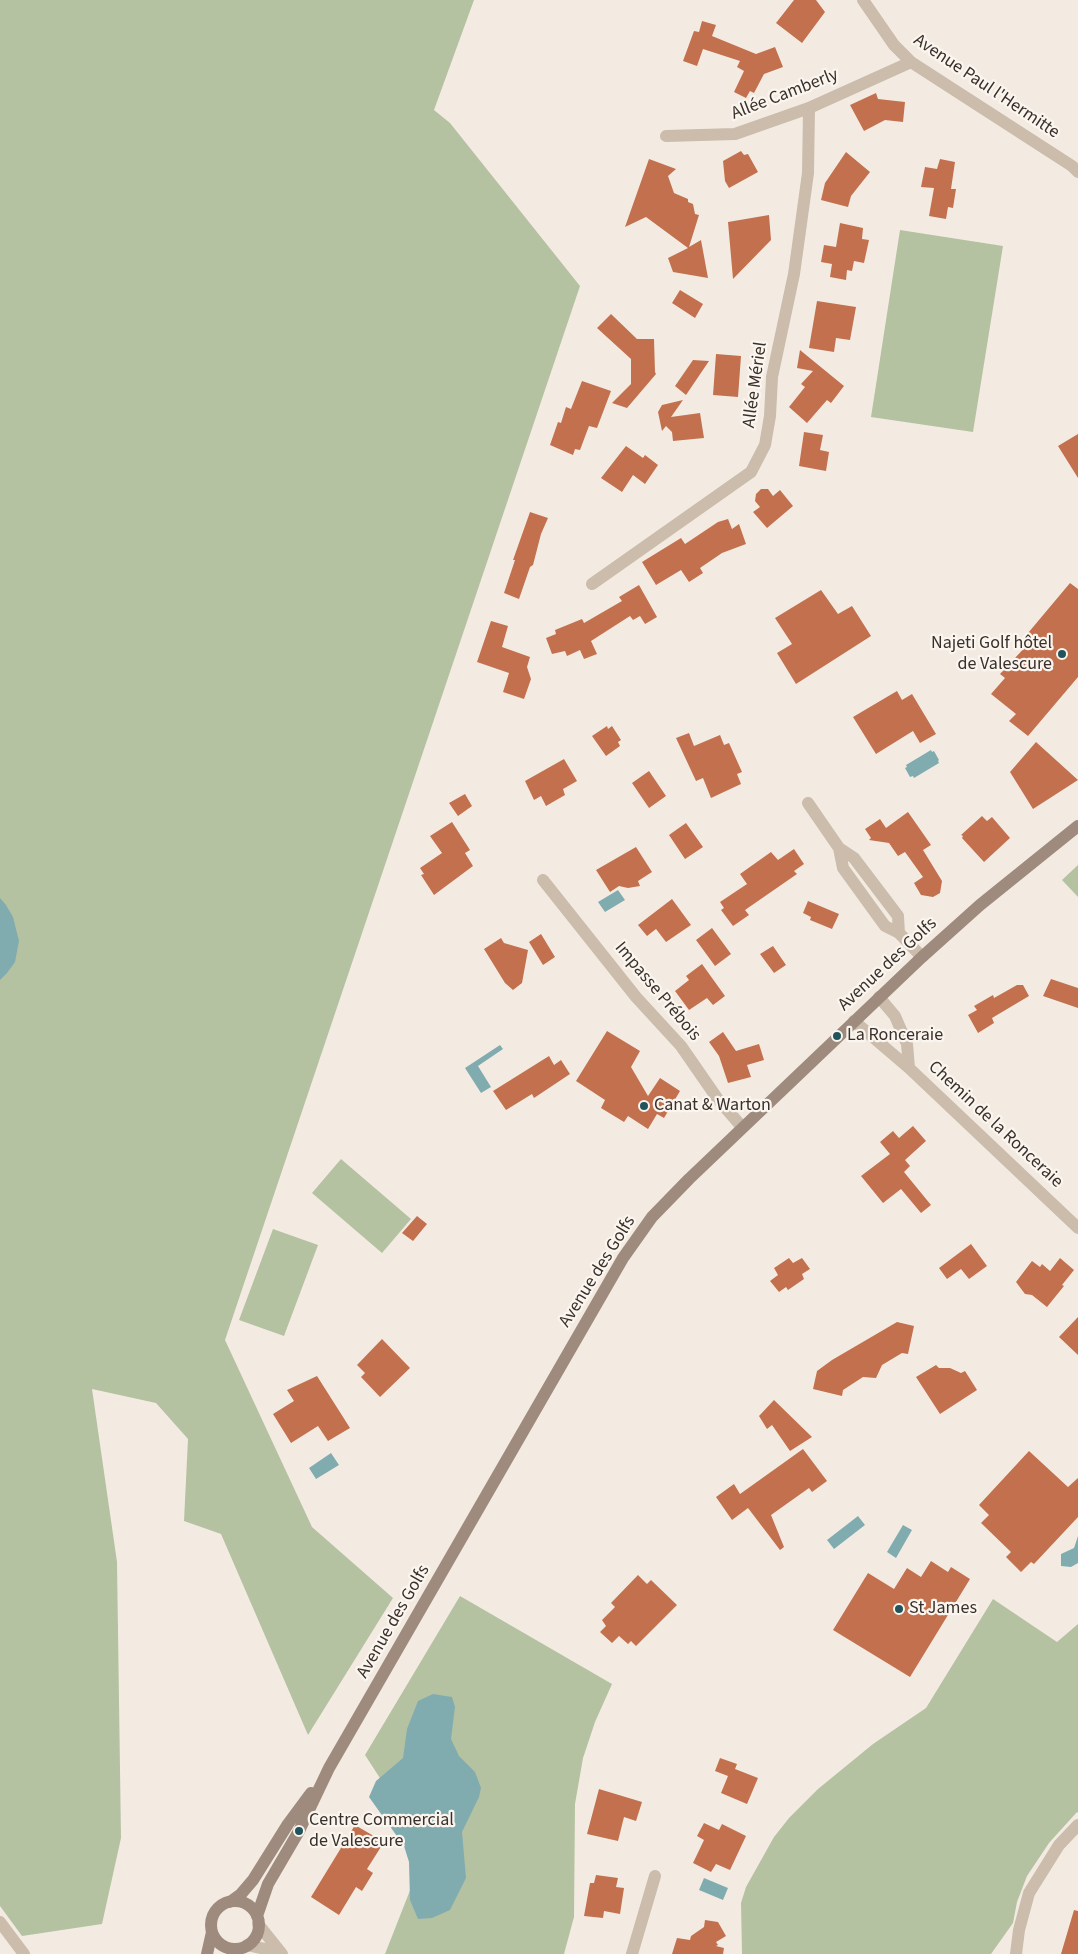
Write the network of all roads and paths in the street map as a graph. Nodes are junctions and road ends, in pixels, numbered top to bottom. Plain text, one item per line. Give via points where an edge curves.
1 (863, 0) edge
2 (911, 62) junction
3 (809, 108) junction
4 (666, 136) dead end
5 (1078, 172) edge
6 (592, 584) dead end
7 (808, 803) dead end
8 (1078, 826) edge
9 (543, 880) dead end
10 (922, 957) junction
11 (879, 997) junction
12 (854, 1021) junction
13 (909, 1068) junction
14 (742, 1127) junction
15 (1078, 1228) edge
16 (329, 1768) junction
17 (1078, 1825) edge
18 (655, 1876) dead end
19 (230, 1902) junction
20 (257, 1920) junction
21 (0, 1922) edge
22 (212, 1932) junction
23 (240, 1949) edge
24 (280, 1953) edge
25 (24, 1954) edge
26 (208, 1954) edge
27 (632, 1954) edge
28 (1016, 1954) edge

1 - 2 street, Avenue Paul l'Hermitte via 894,45
2 - 3 street, Allée Camberly
2 - 5 street, Avenue Paul l'Hermitte
3 - 4 street, Allée Camberly via 735,134
3 - 6 street, Allée Mériel via 808,173 794,274 772,377 765,445 751,472
7 - 10 street via 839,848 854,858 898,916 899,933
8 - 10 main road, Avenue des Golfs via 980,905
9 - 14 street, Impasse Prébois via 636,997 681,1046 717,1098
10 - 11 main road, Avenue des Golfs
11 - 12 main road, Avenue des Golfs
11 - 13 street, Chemin de la Ronceraie via 895,1016 907,1044
12 - 13 street, Chemin de la Ronceraie
12 - 14 main road, Avenue des Golfs
13 - 15 street, Chemin de la Ronceraie
14 - 16 main road, Avenue des Golfs via 652,1217 623,1258
16 - 19 main road, Avenue des Golfs via 288,1824 254,1880
16 - 20 main road, Avenue des Golfs via 299,1831 268,1884
17 - 28 street via 1060,1845 1029,1894
18 - 27 street
19 - 20 main road via 246,1904
19 - 22 main road via 222,1905 213,1916
20 - 23 main road via 257,1932
20 - 24 street
21 - 25 street
22 - 23 main road via 220,1944
22 - 26 main road
23 - 24 street

